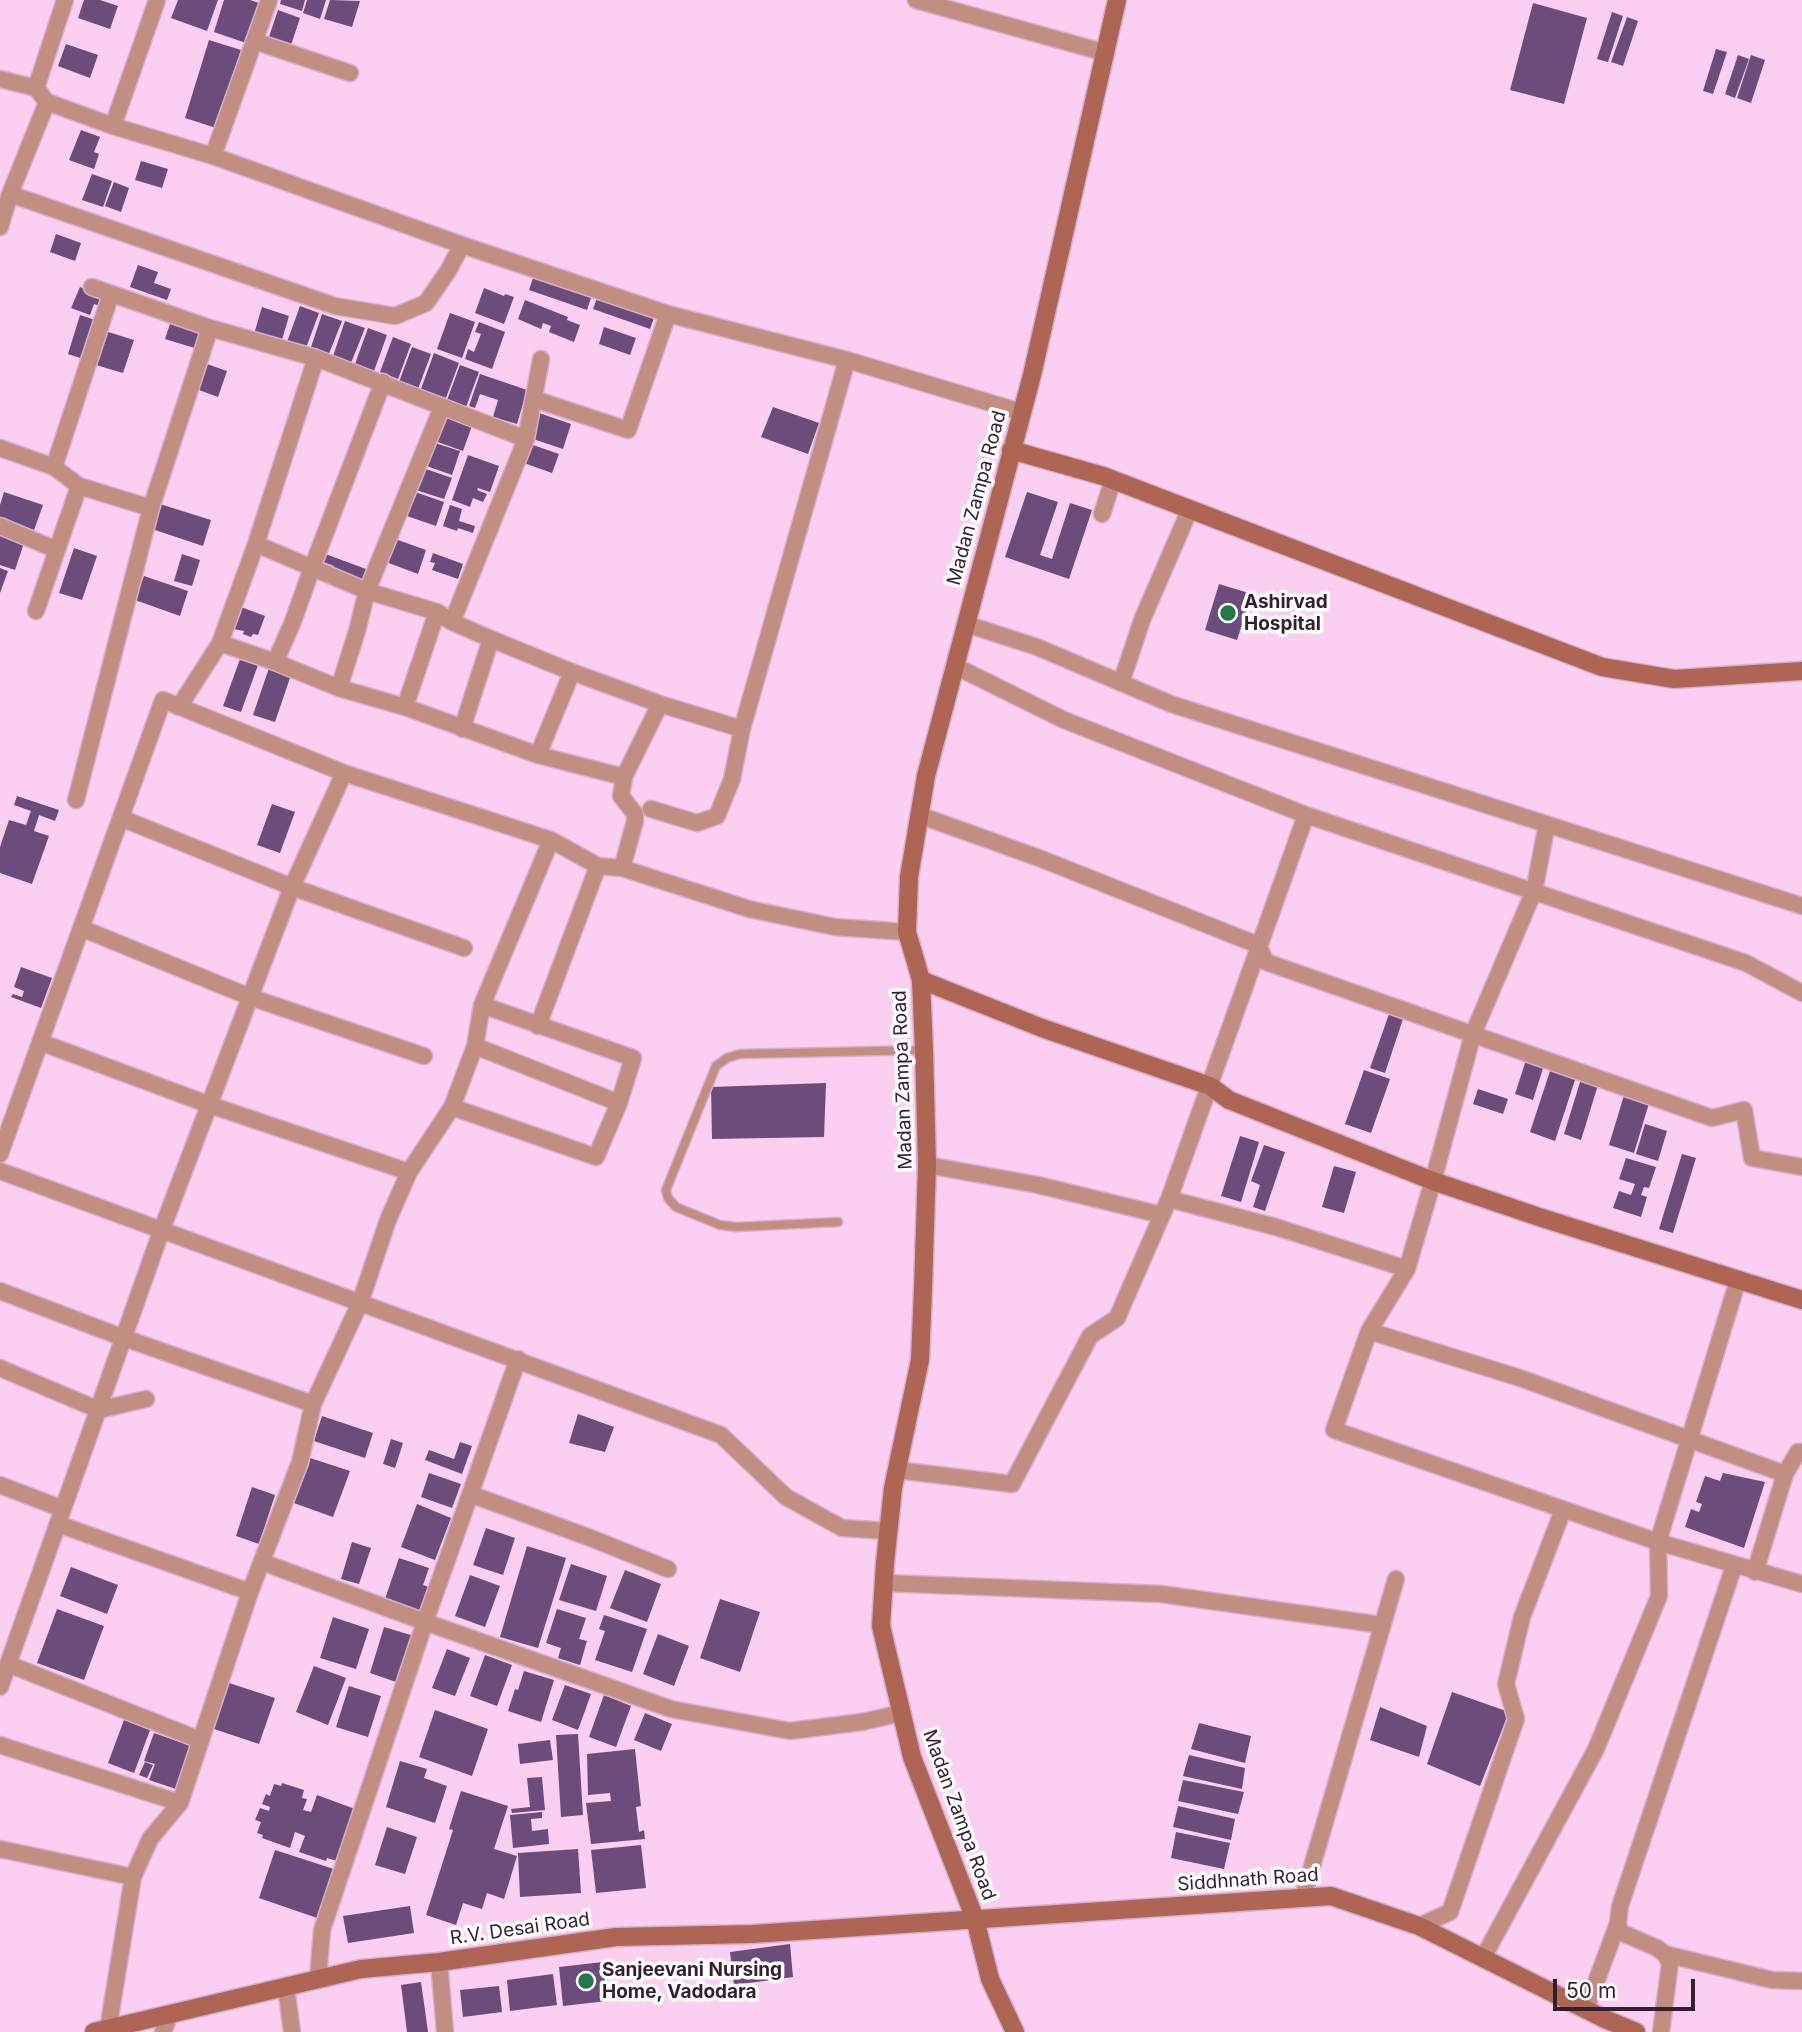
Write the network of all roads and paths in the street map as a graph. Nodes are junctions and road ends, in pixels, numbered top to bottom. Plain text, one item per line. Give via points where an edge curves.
1 (65, 0) edge
2 (157, 0) edge
3 (269, 0) edge
4 (916, 0) edge
5 (1117, 0) edge
6 (254, 41) junction
7 (1106, 54) junction
8 (351, 73) dead end
9 (0, 79) edge
10 (36, 88) junction
11 (47, 102) junction
12 (113, 126) junction
13 (213, 156) junction
14 (10, 194) junction
15 (0, 227) edge
16 (462, 245) junction
17 (92, 287) dead end
18 (111, 294) junction
19 (668, 314) junction
20 (210, 328) junction
21 (316, 358) junction
22 (541, 359) dead end
23 (847, 360) junction
24 (383, 382) junction
25 (534, 399) junction
26 (442, 407) junction
27 (1021, 412) junction
28 (526, 439) junction
29 (0, 448) edge
30 (1011, 450) junction
31 (54, 467) junction
32 (1113, 480) junction
33 (79, 485) junction
34 (151, 508) junction
35 (1190, 509) junction
36 (1102, 514) dead end
37 (0, 526) edge
38 (256, 544) junction
39 (57, 550) junction
40 (312, 568) junction
41 (367, 591) junction
42 (36, 611) dead end
43 (437, 612) junction
44 (453, 622) junction
45 (966, 624) junction
46 (491, 639) junction
47 (220, 643) junction
48 (275, 662) junction
49 (955, 666) junction
50 (572, 671) junction
51 (1802, 671) edge
52 (1121, 683) junction
53 (339, 688) junction
54 (660, 704) junction
55 (179, 706) junction
56 (405, 707) junction
57 (462, 729) junction
58 (742, 729) junction
59 (538, 755) junction
60 (344, 773) junction
61 (624, 777) junction
62 (76, 800) dead end
63 (651, 809) dead end
64 (919, 815) junction
65 (1306, 815) junction
66 (121, 818) junction
67 (1548, 824) junction
68 (551, 840) junction
69 (598, 866) junction
70 (622, 867) junction
71 (292, 887) junction
72 (1534, 891) junction
73 (1802, 906) edge
74 (81, 928) junction
75 (908, 932) junction
76 (1258, 945) junction
77 (464, 947) dead end
78 (920, 980) junction
79 (1802, 993) edge
80 (250, 997) junction
81 (482, 1004) junction
82 (538, 1026) junction
83 (1472, 1034) junction
84 (40, 1042) junction
85 (475, 1046) junction
86 (924, 1050) junction
87 (424, 1056) dead end
88 (1210, 1086) junction
89 (619, 1103) junction
90 (209, 1105) junction
91 (452, 1107) junction
92 (0, 1154) edge
93 (927, 1165) junction
94 (1802, 1167) edge
95 (0, 1171) edge
96 (409, 1172) junction
97 (1433, 1181) junction
98 (1169, 1199) junction
99 (1162, 1215) junction
100 (838, 1222) dead end
101 (163, 1229) junction
102 (1407, 1269) junction
103 (1738, 1280) junction
104 (0, 1291) edge
105 (1802, 1300) edge
106 (360, 1303) junction
107 (1369, 1331) junction
108 (124, 1338) junction
109 (518, 1359) junction
110 (0, 1368) edge
111 (146, 1399) dead end
112 (313, 1404) junction
113 (98, 1410) junction
114 (1689, 1441) junction
115 (1802, 1452) edge
116 (897, 1470) junction
117 (1785, 1474) junction
118 (0, 1486) edge
119 (470, 1494) junction
120 (1563, 1510) junction
121 (61, 1516) junction
122 (888, 1531) junction
123 (1658, 1542) junction
124 (262, 1562) junction
125 (1734, 1566) junction
126 (668, 1569) dead end
127 (1755, 1572) junction
128 (1396, 1579) dead end
129 (884, 1583) junction
130 (1802, 1584) edge
131 (250, 1592) junction
132 (425, 1622) junction
133 (1382, 1625) junction
134 (8, 1664) junction
135 (0, 1687) edge
136 (902, 1713) junction
137 (200, 1740) junction
138 (0, 1745) edge
139 (180, 1803) junction
140 (0, 1849) edge
141 (133, 1877) junction
142 (1303, 1897) junction
143 (967, 1920) junction
144 (1618, 1923) junction
145 (1419, 1926) junction
146 (1665, 1954) junction
147 (1483, 1958) junction
148 (439, 1962) junction
149 (318, 1979) junction
150 (1802, 1981) edge
151 (286, 1987) junction
152 (1586, 2009) junction
153 (170, 2014) junction
154 (101, 2030) edge
155 (163, 2032) edge
156 (292, 2032) edge
157 (445, 2032) edge
158 (1015, 2032) edge
159 (1636, 2032) edge
160 (1661, 2032) edge

1 - 10 street
2 - 12 street
3 - 6 street
4 - 7 street
5 - 7 street, Madan Zampa Road
6 - 8 street
6 - 13 street
7 - 27 street, Madan Zampa Road
9 - 10 street
10 - 11 street
11 - 12 street
11 - 14 street
12 - 13 street
13 - 16 street
14 - 15 street
14 - 16 street via 335,306 395,316 426,303
16 - 19 street
17 - 18 street
18 - 20 street
18 - 31 street
19 - 23 street
19 - 25 street via 628,430
20 - 21 street
20 - 34 street
21 - 24 street
21 - 38 street
22 - 25 street
23 - 27 street
23 - 58 street
24 - 26 street
24 - 40 street
25 - 28 street
26 - 28 street
26 - 41 street
27 - 30 street, Madan Zampa Road
28 - 44 street
29 - 31 street
30 - 32 street
30 - 45 street, Madan Zampa Road
31 - 33 street
32 - 35 street
32 - 36 street
33 - 34 street
33 - 39 street
34 - 62 street
35 - 51 street via 1602,667 1674,679
35 - 52 street via 1142,620
37 - 39 street
38 - 40 street
38 - 47 street
39 - 42 street
40 - 41 street
40 - 48 street
41 - 43 street
41 - 53 street
43 - 44 street
43 - 56 street
44 - 46 street
45 - 49 street, Madan Zampa Road
45 - 52 street via 1037,647
46 - 50 street
46 - 57 street
47 - 48 street
47 - 55 street
48 - 53 street
49 - 64 street, Madan Zampa Road
49 - 65 street via 1064,720
50 - 54 street
50 - 59 street
52 - 67 street via 1171,704
53 - 56 street
54 - 58 street
54 - 61 street
55 - 60 street
55 - 66 street via 163,700
56 - 57 street
57 - 59 street
58 - 63 street via 732,779 717,816 697,823
59 - 61 street
60 - 68 street
60 - 71 street
61 - 70 street via 621,796 635,821
64 - 75 street, Madan Zampa Road via 909,877
64 - 76 street
65 - 72 street
65 - 76 street
66 - 71 street
66 - 74 street
67 - 72 street
67 - 73 street
68 - 69 street
68 - 81 street
69 - 70 street
69 - 82 street
70 - 75 street via 749,909 835,927
71 - 77 street
71 - 80 street
72 - 79 street via 1746,963
72 - 83 street
74 - 80 street
74 - 84 street
75 - 78 street, Madan Zampa Road
76 - 83 street via 1266,962
76 - 88 street
78 - 86 street, Madan Zampa Road
78 - 88 street
80 - 87 street
80 - 90 street
81 - 82 street
81 - 85 street
82 - 89 street via 634,1058
83 - 94 street via 1712,1118 1744,1110 1752,1158
83 - 97 street
84 - 90 street
84 - 92 street
85 - 89 street
85 - 91 street
86 - 93 street, Madan Zampa Road
86 - 100 lane via 740,1054 716,1066 666,1190 668,1198 676,1207 720,1226
88 - 97 street via 1229,1100
88 - 98 street
89 - 91 street via 596,1157
90 - 96 street
90 - 101 street
91 - 96 street
93 - 99 street via 1038,1185
93 - 116 street, Madan Zampa Road via 920,1360
95 - 101 street
96 - 106 street
97 - 102 street
97 - 103 street
98 - 99 street
98 - 102 street
99 - 116 street via 1117,1318 1090,1336 1013,1484
101 - 106 street
101 - 108 street
102 - 107 street
103 - 105 street
103 - 114 street
104 - 108 street
106 - 109 street
106 - 112 street
107 - 114 street via 1520,1378
107 - 120 street via 1334,1430
108 - 112 street
108 - 113 street
109 - 119 street
109 - 122 street via 721,1435 786,1497 842,1528
110 - 113 street
111 - 113 street
112 - 124 street via 300,1462
113 - 121 street
114 - 117 street
114 - 123 street
115 - 117 street
116 - 122 street, Madan Zampa Road
117 - 127 street
118 - 121 street
119 - 126 street
119 - 132 street
120 - 123 street
120 - 145 street via 1522,1617 1506,1684 1516,1719 1450,1912
121 - 131 street
121 - 134 street
122 - 129 street, Madan Zampa Road
123 - 125 street
123 - 147 street via 1658,1596 1596,1749
124 - 131 street
124 - 132 street
125 - 127 street
125 - 144 street
127 - 130 street
128 - 133 street
129 - 133 street via 1161,1594
129 - 136 street, Madan Zampa Road via 881,1626
131 - 137 street
132 - 136 street via 684,1712 790,1731
132 - 149 street via 322,1930
133 - 142 street
134 - 135 street
134 - 137 street
136 - 143 street, Madan Zampa Road via 912,1757
137 - 139 street
138 - 139 street
139 - 141 street via 150,1839
140 - 141 street
141 - 154 street
142 - 143 street, Siddhnath Road
142 - 145 street, Siddhnath Road via 1331,1896
143 - 148 street, R.V. Desai Road via 752,1934 616,1937
143 - 158 street, Madan Zampa Road
144 - 146 street via 1620,1932
144 - 152 street
145 - 147 street, Siddhnath Road
146 - 150 street via 1772,1980
146 - 160 street via 1670,1963
147 - 152 street, Siddhnath Road
148 - 149 street, R.V. Desai Road via 361,1969
148 - 157 street
149 - 151 street, R.V. Desai Road
151 - 153 street, R.V. Desai Road
151 - 156 street
152 - 159 street, Siddhnath Road
153 - 154 street, R.V. Desai Road
153 - 155 street

